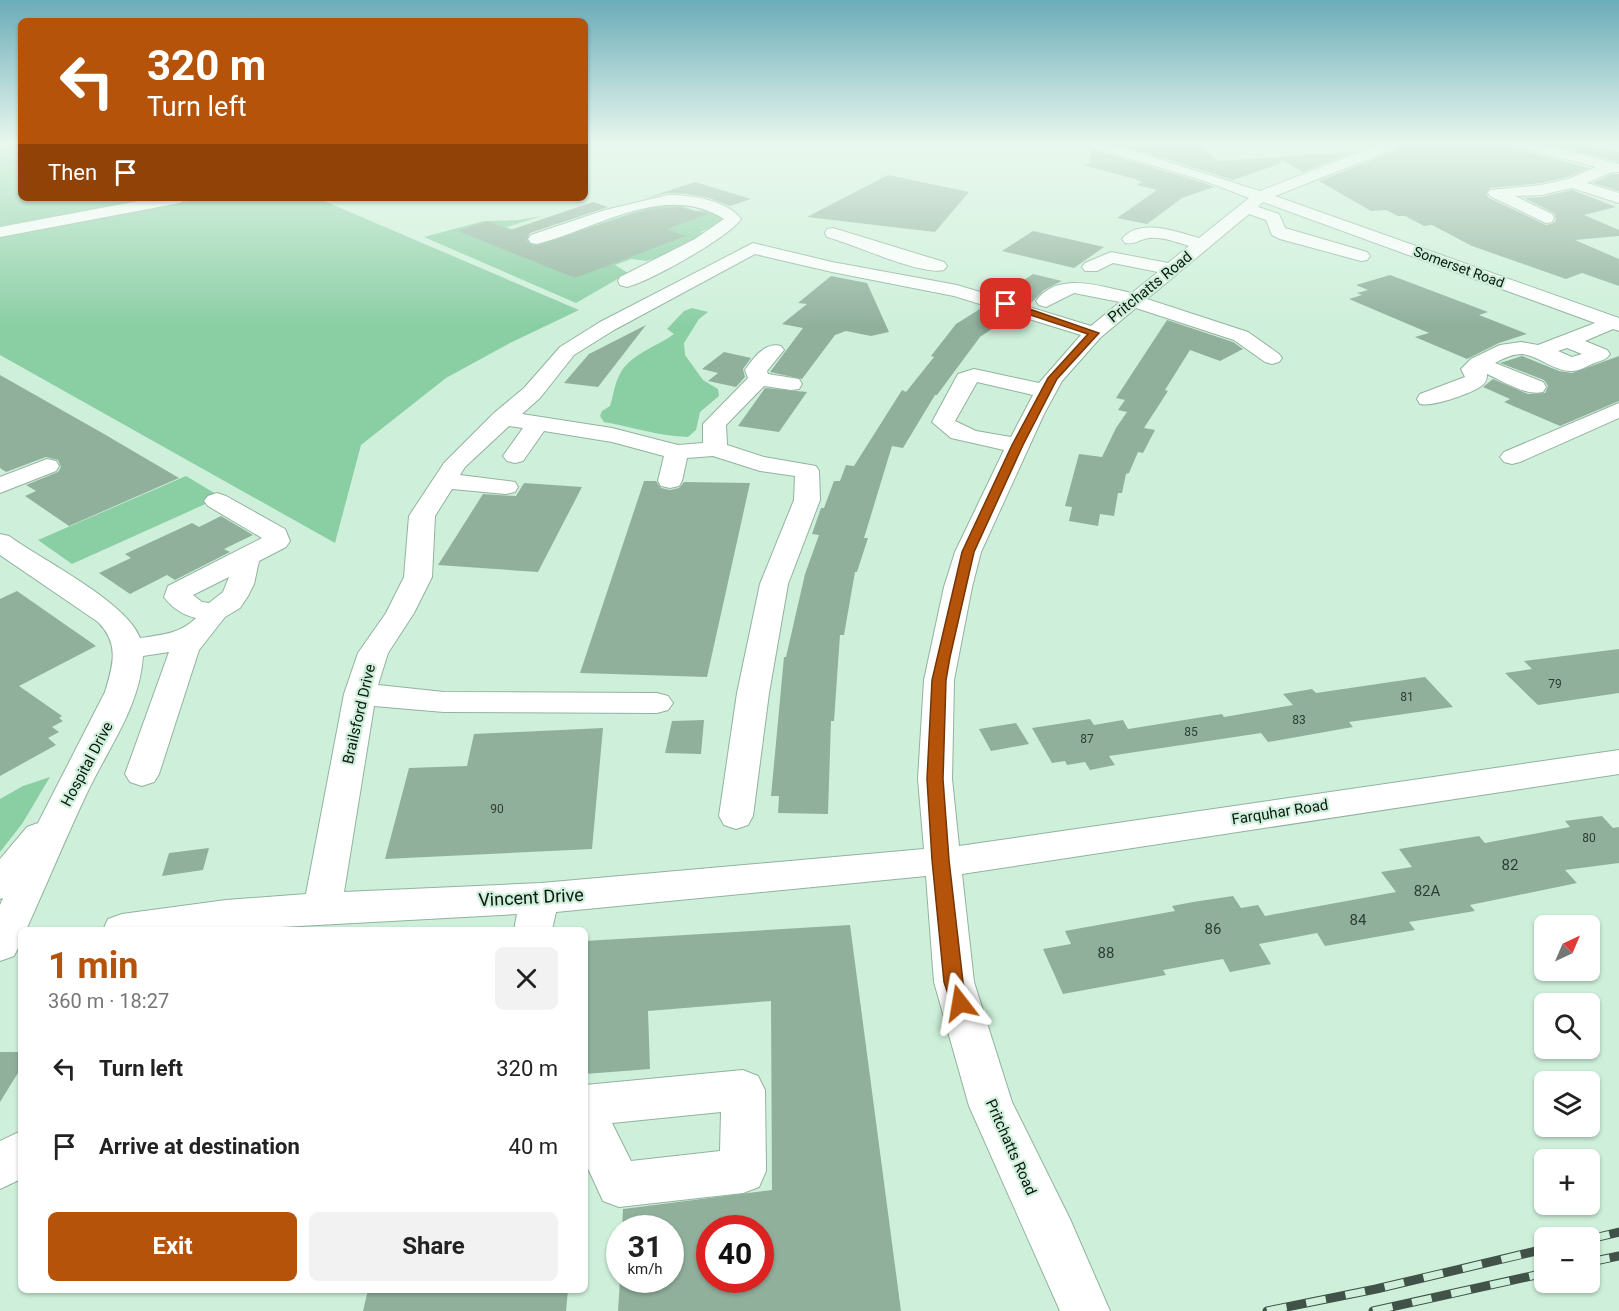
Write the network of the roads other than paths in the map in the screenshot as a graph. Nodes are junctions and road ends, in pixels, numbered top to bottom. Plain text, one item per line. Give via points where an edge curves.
1 (147, 204) edge
2 (646, 204) edge
3 (697, 204) edge
4 (1250, 204) edge
5 (1256, 204) edge
6 (1259, 204) edge
7 (1518, 204) edge
8 (850, 217) dead end
9 (1546, 218) dead end
10 (0, 232) edge
11 (833, 233) junction
12 (714, 235) junction
13 (537, 239) dead end
14 (1131, 239) dead end
15 (1202, 244) junction
16 (753, 248) junction
17 (1361, 256) dead end
18 (799, 258) junction
19 (938, 266) dead end
20 (1091, 267) dead end
21 (1172, 269) junction
22 (627, 272) dead end
23 (1134, 300) junction
24 (1046, 301) dead end
25 (1028, 311) junction
26 (1616, 324) edge
27 (1004, 326) dead end
28 (1094, 333) junction
29 (1566, 340) junction
30 (774, 350) dead end
31 (1540, 351) junction
32 (1272, 358) dead end
33 (1478, 363) junction
34 (759, 379) junction
35 (791, 384) dead end
36 (1535, 387) dead end
37 (1045, 391) junction
38 (1428, 399) dead end
39 (1619, 410) edge
40 (502, 418) junction
41 (538, 424) junction
42 (1018, 445) junction
43 (715, 449) junction
44 (677, 452) junction
45 (515, 456) dead end
46 (1512, 458) dead end
47 (47, 466) dead end
48 (444, 481) junction
49 (670, 481) dead end
50 (0, 486) edge
51 (506, 487) dead end
52 (217, 501) dead end
53 (0, 542) edge
54 (246, 559) junction
55 (214, 612) junction
56 (193, 638) junction
57 (129, 648) junction
58 (360, 694) junction
59 (657, 704) dead end
60 (1619, 762) edge
61 (142, 774) dead end
62 (736, 816) dead end
63 (60, 817) junction
64 (940, 860) junction
65 (0, 885) edge
66 (324, 906) junction
67 (536, 914) edge
68 (197, 923) edge
69 (154, 927) edge
70 (0, 945) edge
71 (18, 952) edge
72 (0, 955) edge
73 (588, 1105) edge
74 (588, 1120) edge
75 (18, 1155) edge
76 (0, 1167) edge
77 (1082, 1303) edge

1 - 10 street
2 - 13 street
3 - 12 street via 734,219
4 - 15 street, Pritchatts Road
5 - 17 street via 1273,217 1278,231 1286,235
6 - 26 street, Somerset Road
7 - 9 street
8 - 11 street
11 - 18 street
11 - 19 street via 859,239 911,261
12 - 16 street
12 - 22 street via 646,270
14 - 15 street via 1138,234 1155,233
15 - 21 street, Pritchatts Road
16 - 18 street
16 - 40 street, Brailsford Drive via 567,351 532,393
18 - 25 street via 957,291
20 - 21 street via 1111,256
21 - 23 street, Pritchatts Road
23 - 24 street via 1069,288
23 - 28 street, Pritchatts Road
23 - 32 street via 1241,336
25 - 27 street
25 - 28 street
26 - 29 street
28 - 37 street, Pritchatts Road
29 - 31 street
29 - 31 street via 1600,354 1571,365
30 - 34 street via 756,370
31 - 33 street via 1507,349
33 - 36 street
33 - 38 street via 1472,369 1476,374 1473,382
34 - 35 street
34 - 43 street via 714,424
37 - 42 street, Pritchatts Road
37 - 42 street via 974,375 966,379 943,423 962,435
39 - 46 street
40 - 41 street
40 - 48 street, Brailsford Drive via 456,463
41 - 44 street via 604,432
41 - 45 street
42 - 64 street, Pritchatts Road via 968,552 939,680 935,779
43 - 44 street
43 - 62 street via 760,464 807,471 807,500 774,584 753,693
44 - 49 street
47 - 50 street
48 - 51 street
48 - 58 street, Brailsford Drive via 422,516 418,577 373,653
52 - 54 street via 276,535 278,539 273,545
53 - 57 street via 115,622
54 - 55 street via 237,596
54 - 55 street via 178,592 178,597 189,606
55 - 56 street via 205,629
56 - 57 street
56 - 61 street via 185,648
57 - 63 street, Hospital Drive via 112,717 71,789
58 - 59 street via 444,702
58 - 66 street, Brailsford Drive
60 - 64 street, Farquhar Road via 970,860
63 - 65 street, Hospital Drive
63 - 70 street
64 - 67 street, Vincent Drive
64 - 77 street, Pritchatts Road via 954,982 991,1106
66 - 67 street, Vincent Drive
66 - 68 street, Vincent Drive
68 - 69 street, Vincent Drive
71 - 72 street
73 - 74 street via 743,1090 743,1171 619,1185
75 - 76 street

